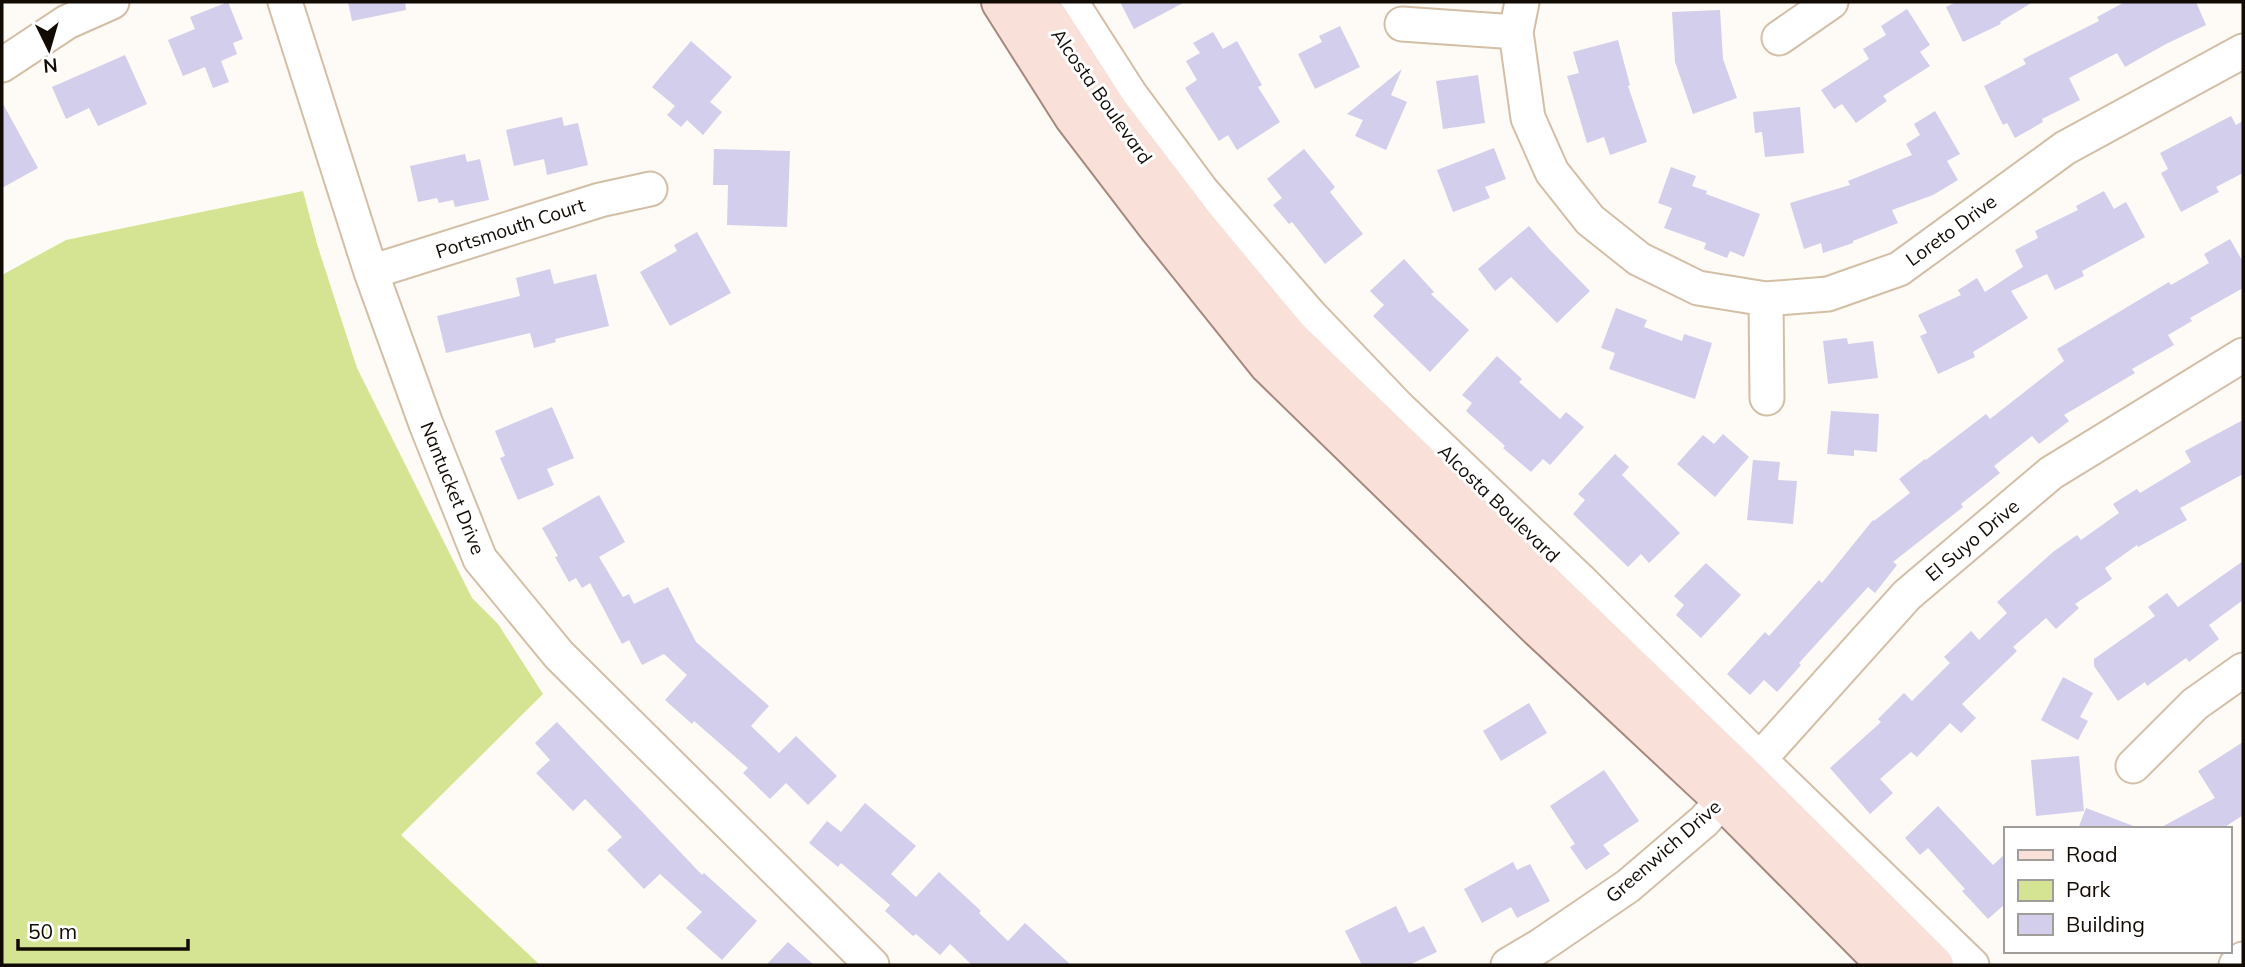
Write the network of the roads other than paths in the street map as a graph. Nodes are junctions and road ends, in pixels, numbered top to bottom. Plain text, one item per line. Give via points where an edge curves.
1 (112, 2) edge
2 (285, 2) edge
3 (1001, 2) edge
4 (1038, 2) edge
5 (1071, 2) edge
6 (1831, 2) edge
7 (1519, 17) edge
8 (1402, 24) dead end
9 (1779, 38) dead end
10 (2243, 51) edge
11 (2, 65) edge
12 (650, 188) dead end
13 (371, 272) junction
14 (1766, 299) junction
15 (2243, 355) edge
16 (1767, 398) dead end
17 (2243, 670) edge
18 (2133, 766) dead end
19 (1742, 778) junction
20 (2243, 959) edge
21 (872, 965) edge
22 (1508, 965) edge
23 (1887, 965) edge
24 (1934, 965) edge
25 (1972, 965) edge
26 (2236, 965) edge

1 - 11 street via 67,22
2 - 13 street, Nantucket Drive
3 - 19 main road, Alcosta Boulevard via 1074,117 1269,365 1540,629
4 - 19 main road, Alcosta Boulevard via 1109,112 1289,338
5 - 19 street, Alcosta Boulevard via 1130,94 1202,191 1398,407 1583,583
6 - 9 street
7 - 8 street
7 - 14 street, Loreto Drive via 1528,118 1552,172 1590,220 1639,259 1698,288
10 - 14 street, Loreto Drive via 2065,148 1899,269 1828,294
12 - 13 street, Portsmouth Court
13 - 21 street, Nantucket Drive via 480,559 559,654
14 - 16 street
15 - 19 street, El Suyo Drive via 2051,473 1907,595
17 - 18 street via 2195,704
19 - 22 street, Greenwich Drive via 1704,821 1628,886
19 - 23 main road, Alcosta Boulevard
19 - 24 main road, Alcosta Boulevard
19 - 25 street, Alcosta Boulevard
20 - 26 street

